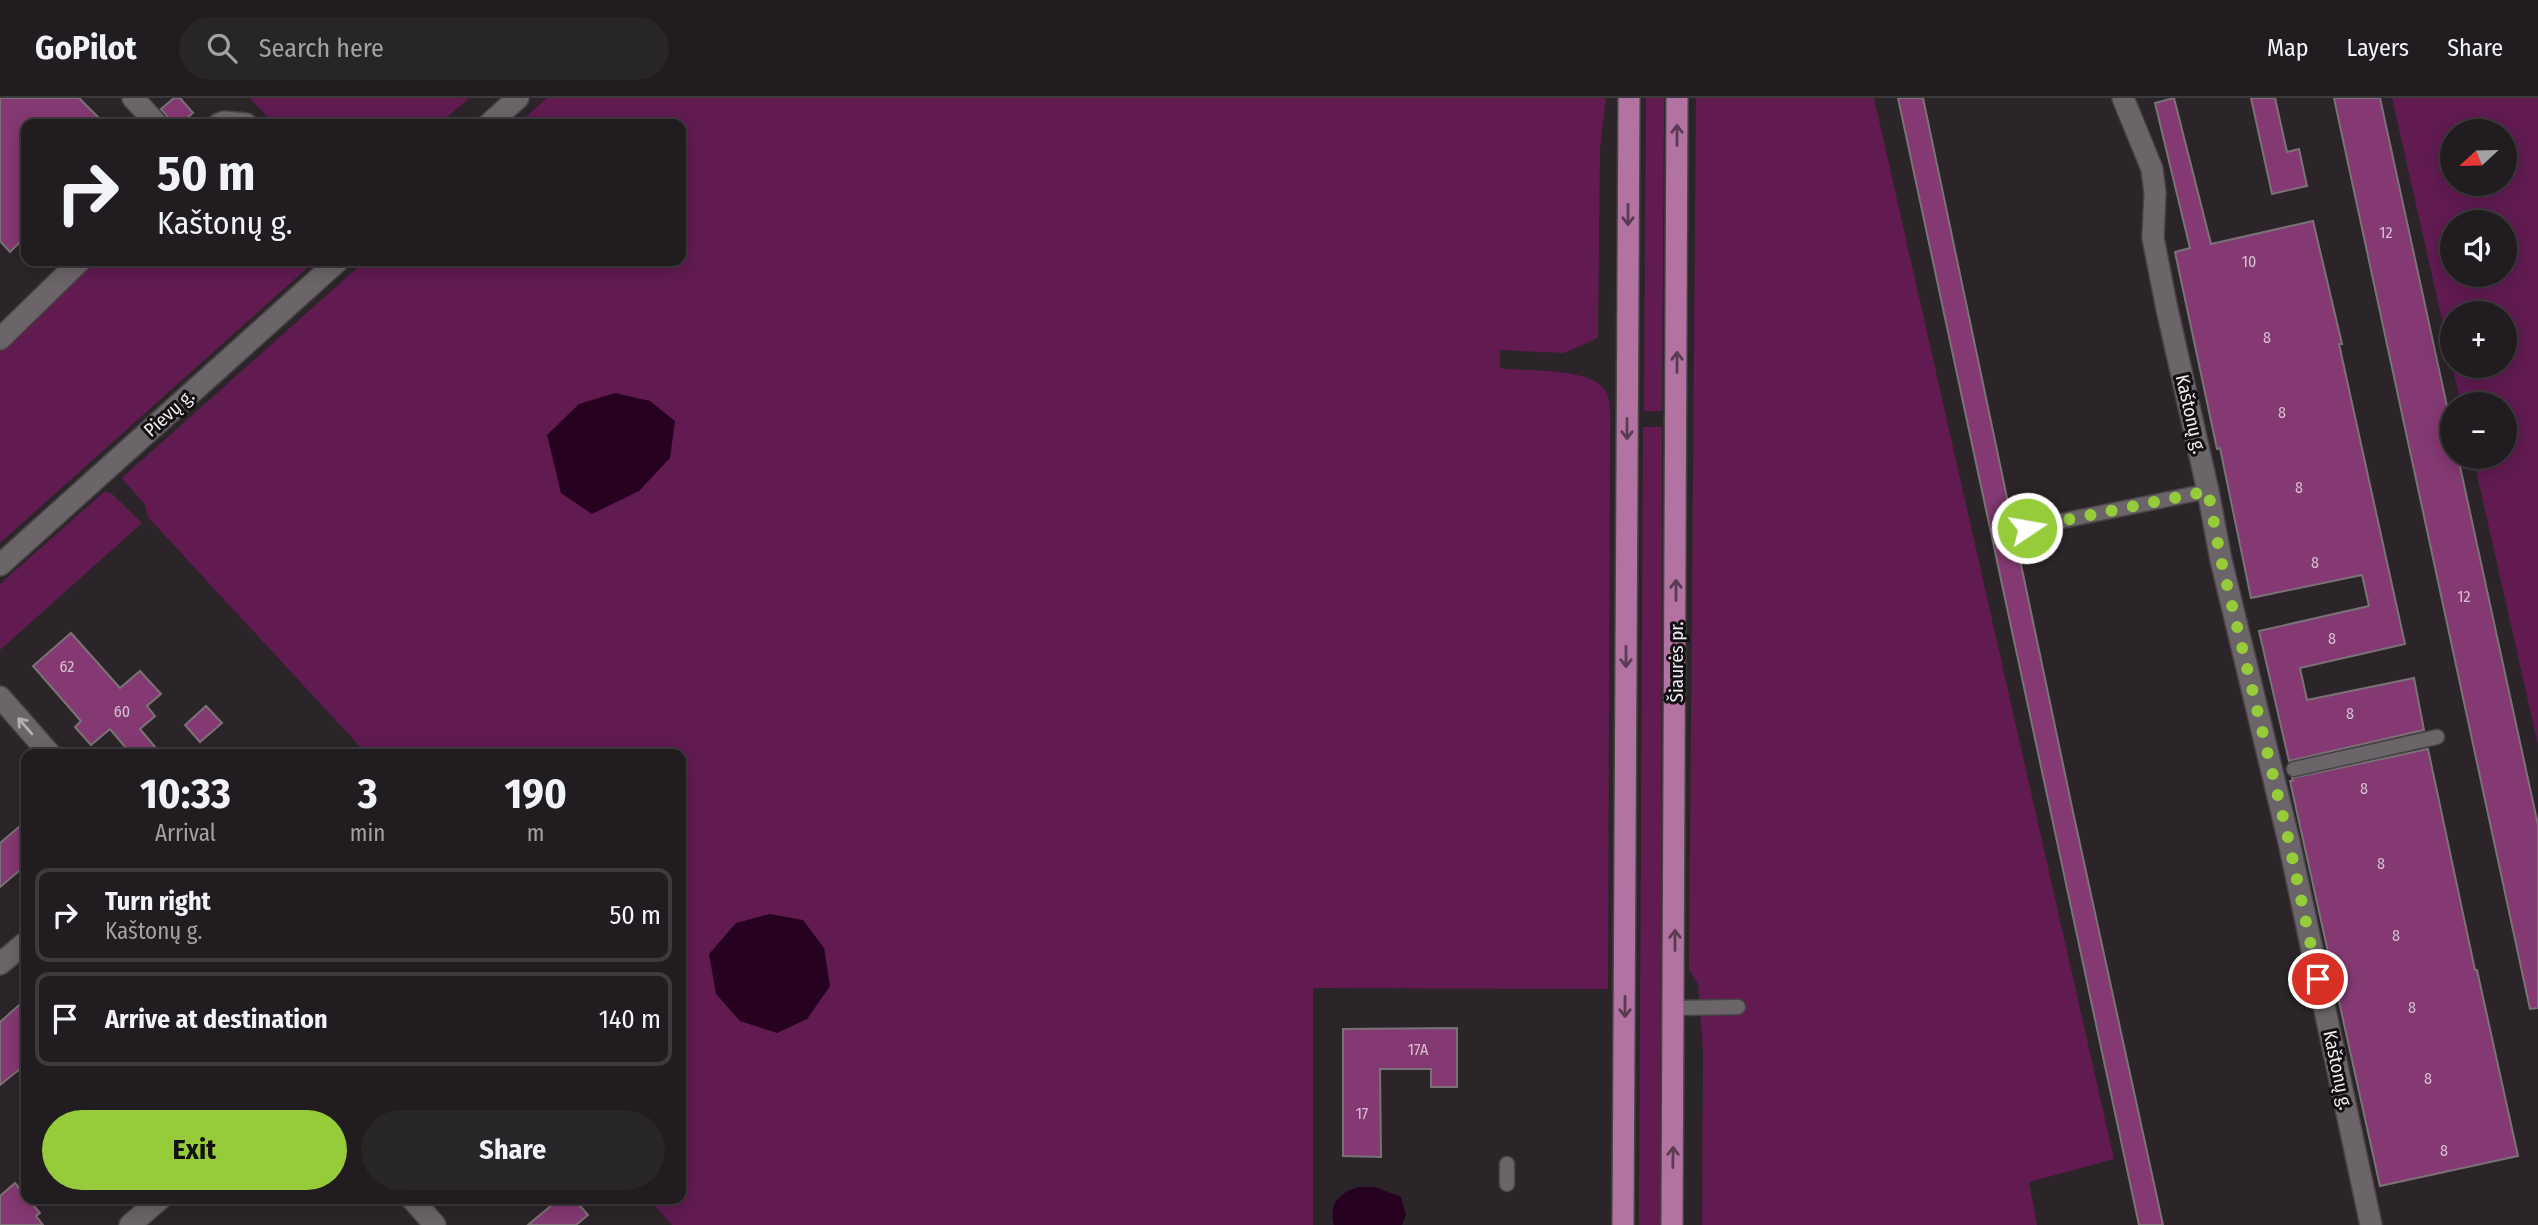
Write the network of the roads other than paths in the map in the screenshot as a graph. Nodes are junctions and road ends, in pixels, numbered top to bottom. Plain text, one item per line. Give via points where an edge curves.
1 (133, 98) edge
2 (518, 98) edge
3 (1629, 98) edge
4 (1677, 98) edge
5 (2123, 98) edge
6 (152, 119) edge
7 (495, 119) edge
8 (75, 266) edge
9 (332, 266) edge
10 (0, 339) edge
11 (2208, 491) junction
12 (2027, 528) dead end
13 (0, 565) edge
14 (0, 697) edge
15 (2437, 737) dead end
16 (46, 749) edge
17 (2294, 769) dead end
18 (21, 946) edge
19 (0, 964) edge
20 (1738, 1007) dead end
21 (1674, 1008) junction
22 (1507, 1164) dead end
23 (1507, 1184) dead end
24 (154, 1204) edge
25 (416, 1204) edge
26 (130, 1225) edge
27 (435, 1225) edge
28 (1623, 1225) edge
29 (1672, 1225) edge
30 (2371, 1225) edge

1 - 6 street
2 - 7 street
3 -> 28 main road
21 -> 4 main road, Šiaurės pr.
5 - 11 street, Kaštonų g. via 2151,169 2153,238
8 - 10 street
9 - 13 street, Pievų g.
11 - 12 lane
11 - 30 street, Kaštonų g.
16 -> 14 street
15 - 17 lane
18 - 19 street
20 - 21 lane
29 -> 21 main road, Šiaurės pr.
22 - 23 lane
24 - 26 street
25 - 27 street

